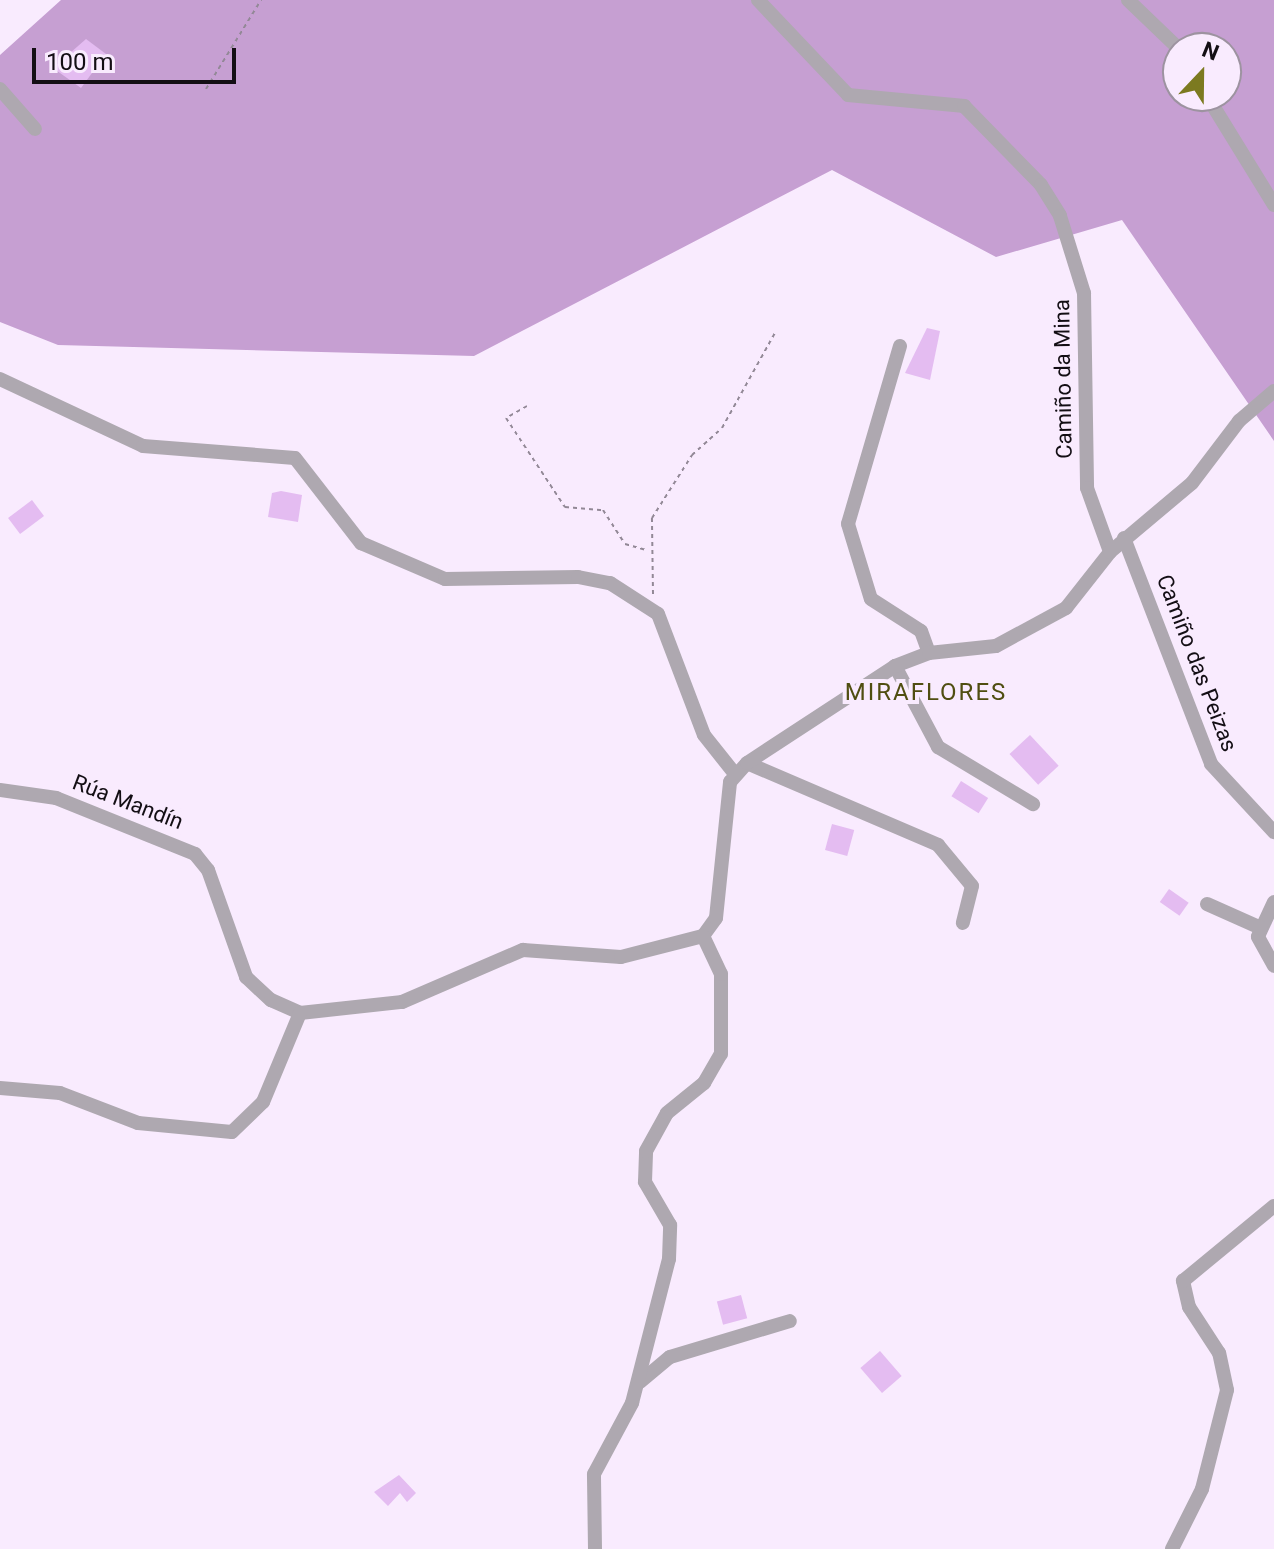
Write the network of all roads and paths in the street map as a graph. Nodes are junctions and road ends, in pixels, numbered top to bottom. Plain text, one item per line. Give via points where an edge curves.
1 (261, 0) edge
2 (758, 0) edge
3 (1128, 0) edge
4 (1162, 33) edge
5 (0, 89) edge
6 (206, 89) dead end
7 (1217, 112) edge
8 (35, 129) dead end
9 (1274, 205) edge
10 (776, 331) dead end
11 (900, 346) dead end
12 (0, 379) edge
13 (1274, 391) edge
14 (527, 406) dead end
15 (1124, 538) junction
16 (647, 551) junction
17 (1110, 552) junction
18 (649, 606) junction
19 (929, 653) junction
20 (895, 666) junction
21 (747, 763) junction
22 (735, 774) junction
23 (0, 790) edge
24 (1033, 804) dead end
25 (1274, 832) edge
26 (1274, 902) edge
27 (1207, 904) dead end
28 (963, 923) dead end
29 (1261, 928) junction
30 (703, 936) junction
31 (1274, 966) edge
32 (300, 1013) junction
33 (0, 1088) edge
34 (1274, 1206) edge
35 (790, 1321) dead end
36 (640, 1382) junction
37 (595, 1549) edge
38 (1172, 1549) edge

1 - 6 path
2 - 17 street, Camiño da Mina via 848,95 964,106 1041,185 1060,216 1084,293 1087,488
3 - 4 street
5 - 8 street
7 - 9 street
10 - 16 path via 722,428 659,503
11 - 19 street via 848,524 871,599 921,631
12 - 18 street via 143,446 295,458 361,543 445,579 591,578
13 - 15 street via 1239,421 1192,483
14 - 16 path via 506,418 565,507 603,510 625,544
15 - 17 street
15 - 25 street, Camiño das Peizas via 1211,764
16 - 18 path
17 - 19 street via 1066,608 1027,633 996,646
18 - 22 street via 668,633 704,735
19 - 20 street
20 - 21 street
20 - 24 street via 938,747
21 - 22 street
21 - 28 street via 938,845 972,886
22 - 30 street via 716,918
23 - 32 street, Rúa Mandín via 56,798 195,854 208,870 246,977 280,1006
26 - 29 street
27 - 29 street
29 - 31 street via 1263,955
30 - 32 street via 621,957 523,950 402,1002
30 - 36 street via 721,974 721,1054 704,1083 667,1113 646,1151 645,1182 671,1233
32 - 33 street via 263,1102 232,1132 138,1123 60,1093
34 - 38 street via 1183,1281 1189,1307 1219,1353 1227,1390 1202,1489
35 - 36 street via 670,1357
36 - 37 street via 594,1474

